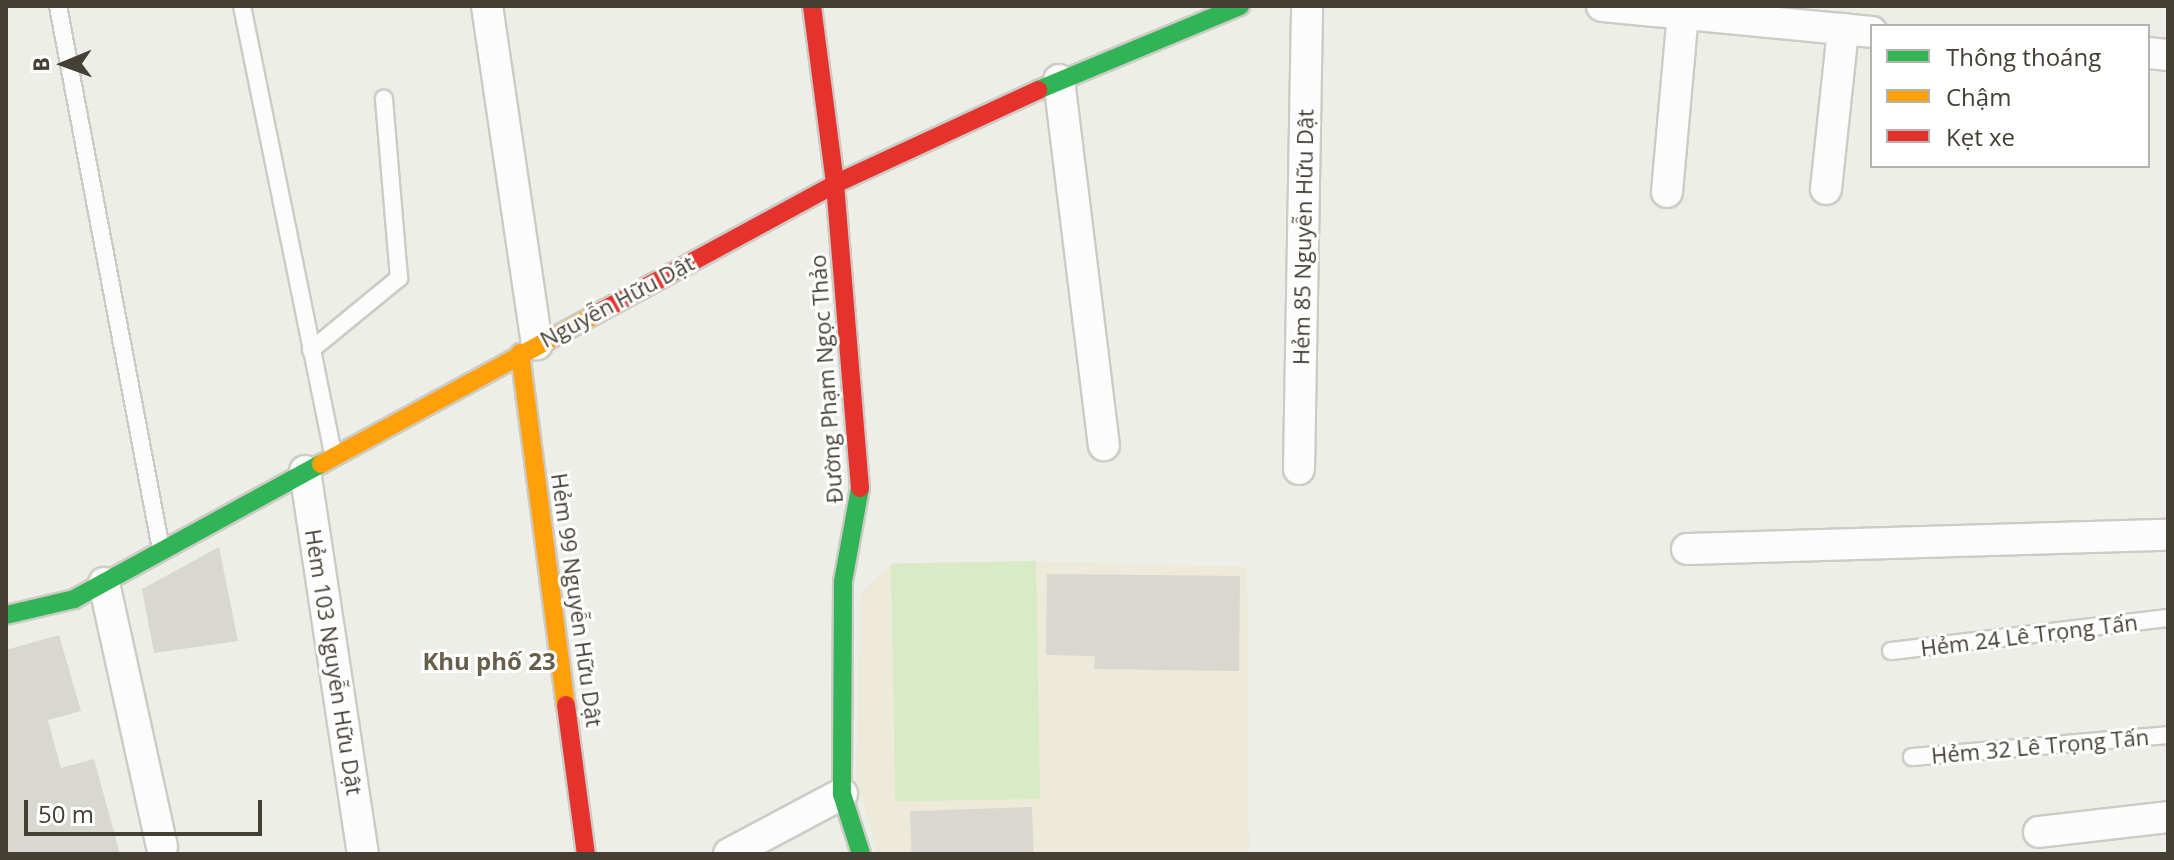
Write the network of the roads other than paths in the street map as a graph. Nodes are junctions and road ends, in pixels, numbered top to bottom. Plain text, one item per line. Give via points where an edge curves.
1 (58, 6) edge
2 (242, 6) edge
3 (487, 6) edge
4 (812, 6) edge
5 (1307, 6) edge
6 (1602, 6) edge
7 (1237, 7) edge
8 (1683, 14) junction
9 (1857, 30) edge
10 (1059, 80) junction
11 (384, 99) dead end
12 (835, 184) junction
13 (1826, 189) dead end
14 (1667, 192) dead end
15 (529, 348) junction
16 (311, 350) junction
17 (1104, 445) dead end
18 (333, 455) junction
19 (1299, 469) dead end
20 (305, 471) junction
21 (2168, 535) edge
22 (1687, 549) dead end
23 (161, 551) junction
24 (104, 583) junction
25 (6, 615) edge
26 (2168, 618) edge
27 (1891, 651) dead end
28 (2168, 735) edge
29 (1912, 757) dead end
30 (842, 794) junction
31 (2168, 817) edge
32 (2039, 832) dead end
33 (162, 847) dead end
34 (363, 854) edge
35 (586, 854) edge
36 (729, 854) edge
37 (861, 854) edge

1 - 23 lane
2 - 16 lane
3 - 15 street
4 - 12 street, Đường Phạm Ngọc Thảo
5 - 19 street, Hẻm 85 Nguyễn Hữu Dật
6 - 8 street
7 - 10 street, Nguyễn Hữu Dật
8 - 9 street
8 - 14 street
9 - 13 street
10 - 12 street, Nguyễn Hữu Dật
10 - 17 street
11 - 16 lane via 399,278
12 - 15 street, Nguyễn Hữu Dật
12 - 30 street, Đường Phạm Ngọc Thảo via 861,505 843,582
15 - 18 street, Nguyễn Hữu Dật
15 - 35 street, Hẻm 99 Nguyễn Hữu Dật
16 - 18 lane
18 - 20 street, Nguyễn Hữu Dật
20 - 23 street, Nguyễn Hữu Dật
20 - 34 street, Hẻm 103 Nguyễn Hữu Dật
21 - 22 street
23 - 24 street, Nguyễn Hữu Dật
24 - 25 street, Nguyễn Hữu Dật via 74,599
24 - 33 street
26 - 27 lane, Hẻm 24 Lê Trọng Tấn
28 - 29 lane, Hẻm 32 Lê Trọng Tấn
30 - 36 street
30 - 37 street, Đường Phạm Ngọc Thảo
31 - 32 street

